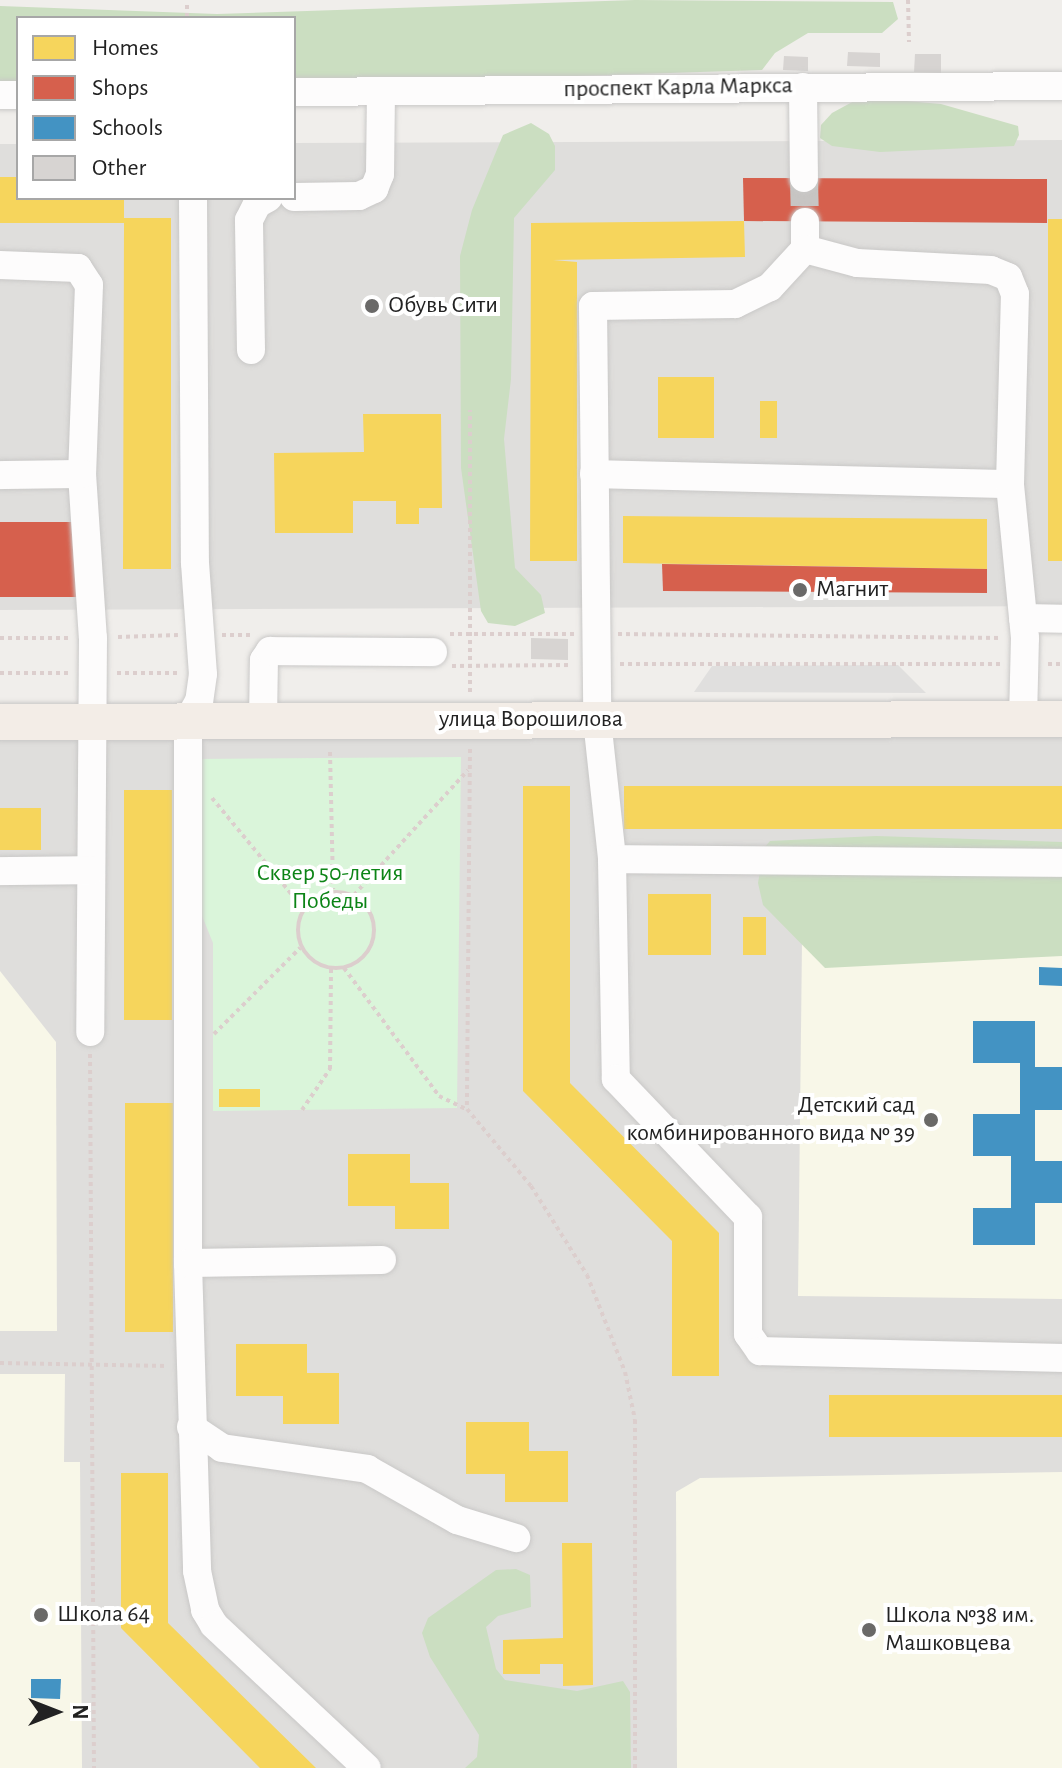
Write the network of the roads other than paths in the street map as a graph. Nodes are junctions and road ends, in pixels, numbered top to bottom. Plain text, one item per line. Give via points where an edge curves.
1 (1062, 86) edge
2 (803, 87) junction
3 (381, 91) junction
4 (296, 92) edge
5 (804, 178) tunnel mouth
6 (296, 197) edge
7 (193, 200) edge
8 (264, 200) edge
9 (0, 265) edge
10 (251, 350) dead end
11 (82, 474) junction
12 (594, 474) junction
13 (0, 475) edge
14 (1010, 484) junction
15 (1062, 619) edge
16 (1024, 640) junction
17 (437, 651) road end
18 (1023, 719) junction
19 (1062, 719) edge
20 (597, 720) junction
21 (188, 721) junction
22 (263, 721) junction
23 (0, 722) edge
24 (93, 722) junction
25 (612, 859) junction
26 (1062, 863) edge
27 (91, 870) junction
28 (0, 871) edge
29 (90, 1032) road end
30 (382, 1260) dead end
31 (188, 1263) junction
32 (1062, 1358) edge
33 (191, 1427) junction
34 (516, 1538) dead end
35 (367, 1768) edge

1 - 2 street, проспект Карла Маркса
2 - 3 street, проспект Карла Маркса
2 - 5 street
3 - 4 street, проспект Карла Маркса
3 - 6 street via 380,174 374,189 359,196
7 - 21 street via 195,563 203,674 199,701
8 - 10 street via 249,220
9 - 11 street via 71,266 87,278
11 - 13 street
11 - 24 street
12 - 14 street
12 - 14 street via 593,306 735,304 770,287 805,235 857,263 991,270 1008,277 1015,294
12 - 20 street
14 - 16 street
15 - 16 street
16 - 18 street
17 - 22 street via 270,651 264,660
18 - 19 main road, улица Ворошилова
18 - 20 main road, улица Ворошилова
20 - 22 main road, улица Ворошилова
20 - 25 street
21 - 22 main road, улица Ворошилова
21 - 24 main road, улица Ворошилова
21 - 31 street
23 - 24 main road, улица Ворошилова
24 - 27 street
25 - 26 street
25 - 32 street via 613,1072 748,1217 748,1334 754,1347 767,1353
27 - 28 street
27 - 29 street
30 - 31 street
31 - 33 street
33 - 34 street via 222,1448 367,1469 457,1520
33 - 35 street via 197,1571 208,1618

